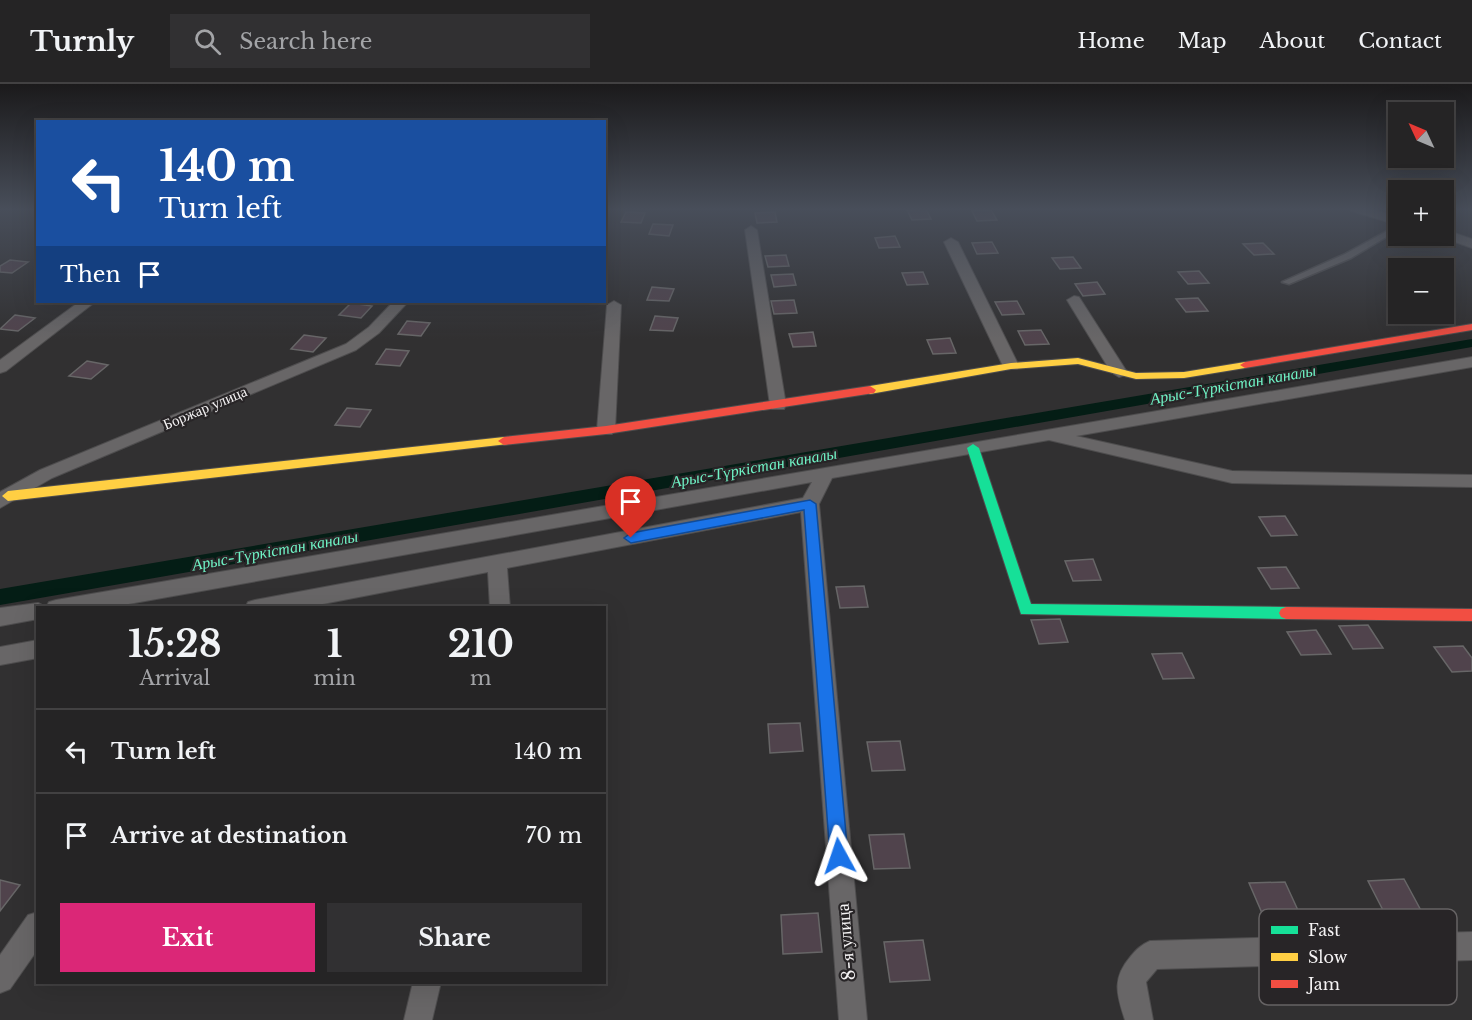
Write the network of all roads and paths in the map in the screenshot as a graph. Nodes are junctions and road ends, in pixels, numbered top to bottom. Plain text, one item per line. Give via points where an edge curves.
1 (754, 252) edge
2 (956, 252) edge
3 (1355, 252) edge
4 (1286, 282) dead end
5 (1074, 300) dead end
6 (87, 303) edge
7 (400, 303) edge
8 (614, 305) dead end
9 (1472, 327) edge
10 (1472, 362) edge
11 (1011, 366) junction
12 (0, 368) edge
13 (1119, 372) junction
14 (778, 405) junction
15 (606, 430) junction
16 (1048, 436) junction
17 (973, 448) junction
18 (825, 472) junction
19 (1472, 481) edge
20 (4, 499) edge
21 (810, 504) junction
22 (497, 563) junction
23 (67, 606) edge
24 (266, 606) edge
25 (500, 606) edge
26 (36, 611) edge
27 (1472, 615) edge
28 (0, 617) edge
29 (36, 649) edge
30 (0, 656) edge
31 (36, 928) edge
32 (1457, 946) edge
33 (1472, 946) edge
34 (1259, 952) edge
35 (0, 979) edge
36 (427, 984) edge
37 (418, 1020) edge
38 (853, 1020) edge
39 (1139, 1020) edge

1 - 14 street
2 - 11 street
3 - 4 lane
5 - 13 street
6 - 12 street
7 - 20 street, Боржар улица via 351,347 46,474
8 - 15 street
9 - 13 street via 1184,375 1137,376
10 - 16 street
11 - 13 street via 1078,361
11 - 14 street
14 - 15 street
15 - 20 street
16 - 17 street
16 - 19 street via 1232,477
17 - 18 street
17 - 27 street via 1026,610
18 - 21 street
18 - 23 street
21 - 22 street
21 - 38 street, 8-я улица
22 - 24 street
22 - 25 street
26 - 28 street
29 - 30 street
31 - 35 street
32 - 33 street
34 - 39 street via 1150,955 1131,978
36 - 37 street

